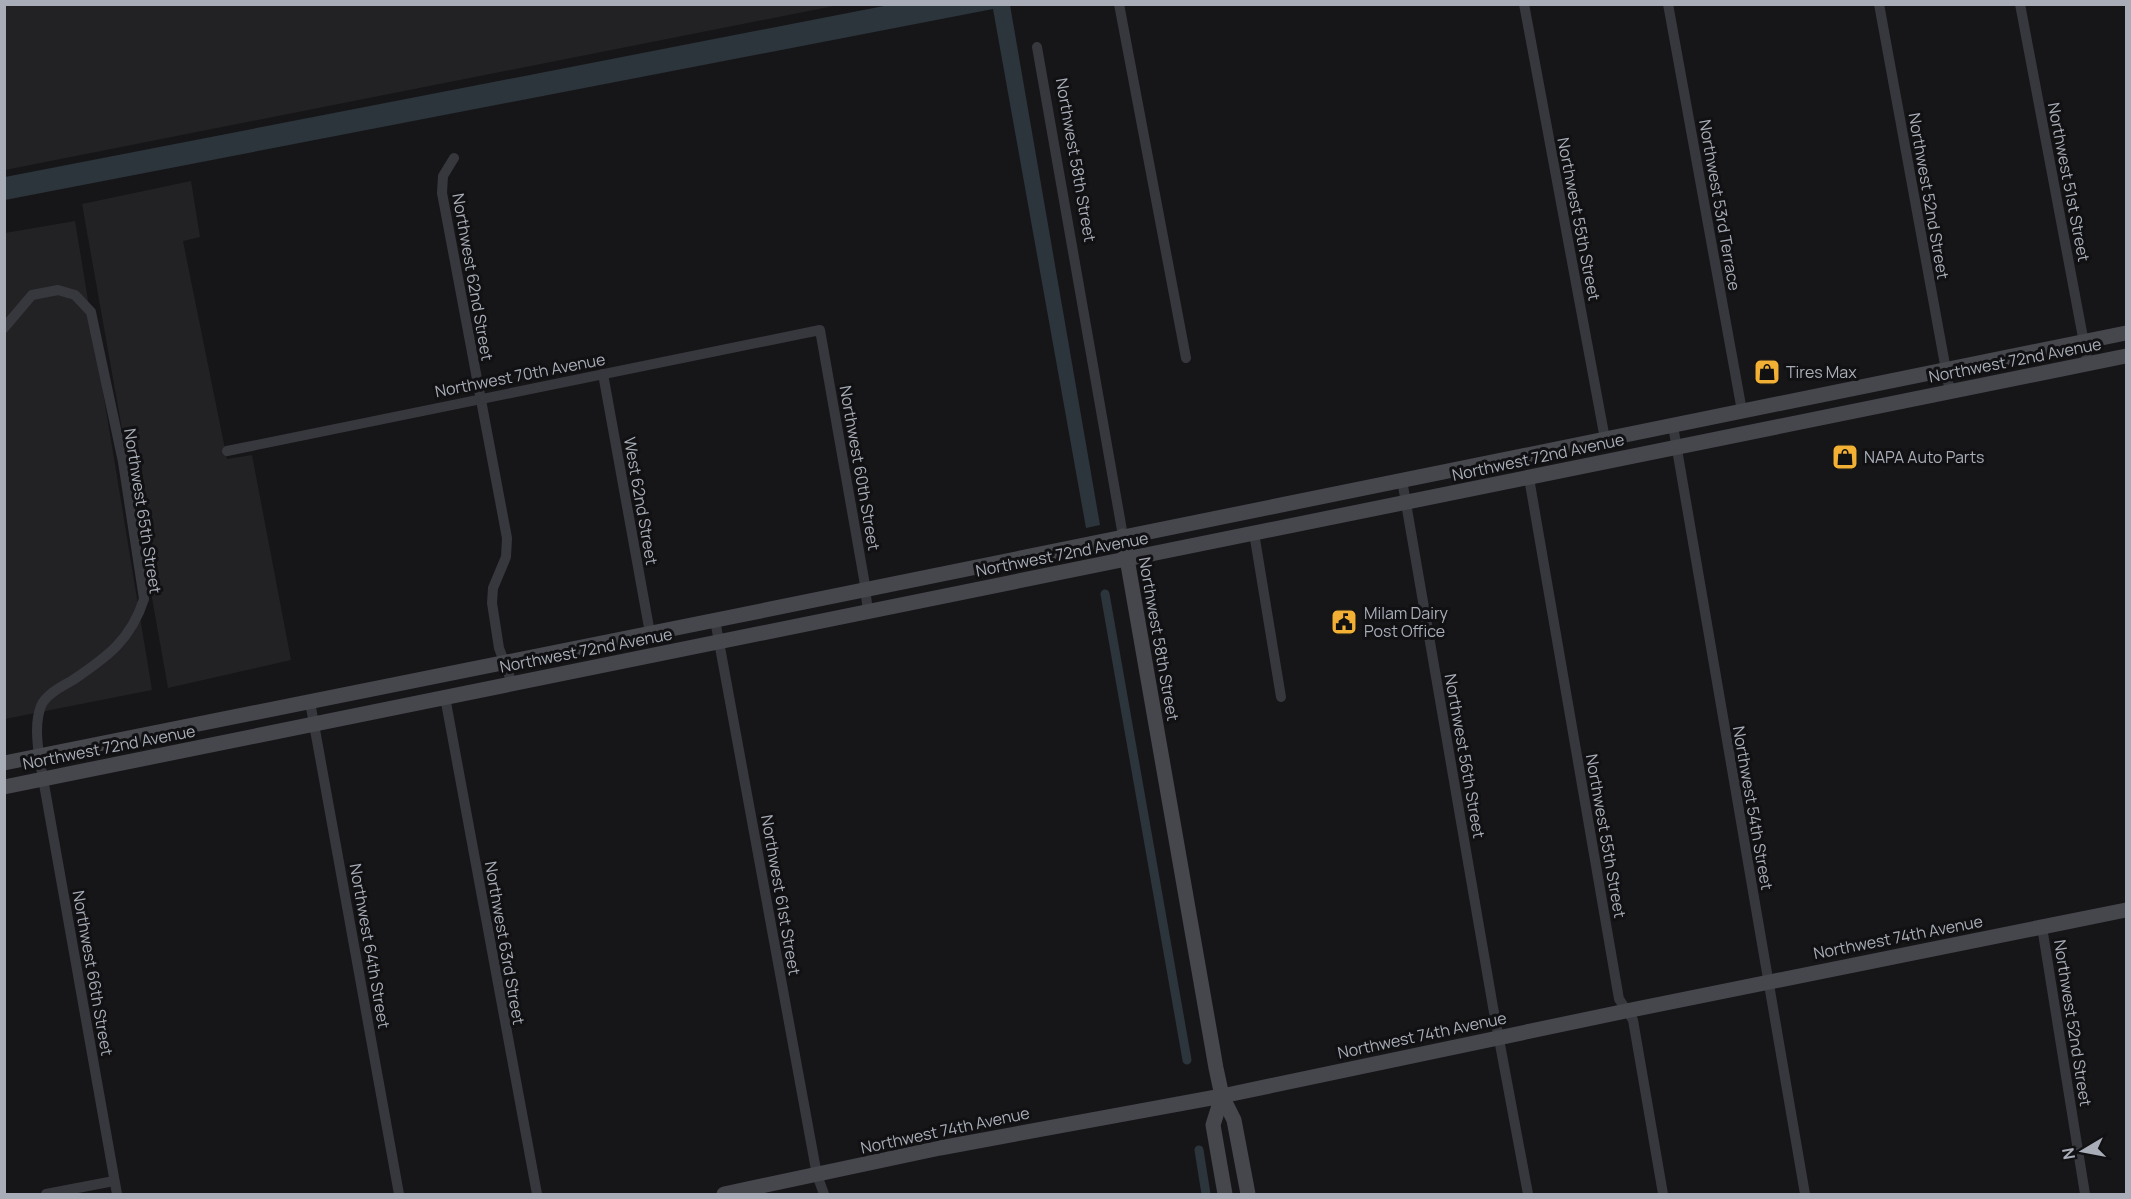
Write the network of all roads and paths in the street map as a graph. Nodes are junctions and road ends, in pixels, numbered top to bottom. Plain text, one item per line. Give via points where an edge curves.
1 (1119, 4) edge
2 (1524, 4) edge
3 (1668, 4) edge
4 (1879, 4) edge
5 (2020, 4) edge
6 (1037, 47) dead end
7 (454, 158) dead end
8 (4, 328) edge
9 (820, 330) joint
10 (2127, 333) edge
11 (2083, 342) junction
12 (2127, 356) edge
13 (1186, 358) dead end
14 (2088, 364) junction
15 (1946, 369) junction
16 (603, 374) junction
17 (1950, 392) junction
18 (480, 398) junction
19 (1742, 411) junction
20 (1673, 426) junction
21 (1605, 439) junction
22 (1677, 447) junction
23 (227, 451) dead end
24 (1529, 478) junction
25 (1402, 480) junction
26 (1406, 502) junction
27 (1254, 533) junction
28 (1123, 536) junction
29 (1127, 560) junction
30 (865, 589) junction
31 (868, 612) junction
32 (715, 620) junction
33 (650, 633) junction
34 (719, 642) junction
35 (505, 663) junction
36 (512, 683) junction
37 (445, 697) junction
38 (1281, 697) dead end
39 (310, 702) junction
40 (314, 724) junction
41 (39, 756) junction
42 (4, 763) edge
43 (43, 779) junction
44 (4, 787) edge
45 (2127, 909) edge
46 (2042, 927) junction
47 (1767, 982) junction
48 (1626, 1011) junction
49 (1499, 1037) junction
50 (1222, 1096) junction
51 (817, 1175) junction
52 (114, 1181) junction
53 (46, 1194) edge
54 (117, 1194) edge
55 (399, 1194) edge
56 (537, 1194) edge
57 (724, 1194) edge
58 (824, 1194) edge
59 (1225, 1194) edge
60 (1248, 1194) edge
61 (1528, 1194) edge
62 (1663, 1194) edge
63 (1805, 1194) edge
64 (2085, 1194) edge

1 - 13 street
2 - 21 street, Northwest 55th Street
3 - 19 street, Northwest 53rd Terrace
4 - 15 street, Northwest 52nd Street
5 - 11 street, Northwest 51st Street
6 - 28 street, Northwest 58th Street
7 - 18 street, Northwest 62nd Street via 443,176 442,193
8 - 41 street, Northwest 65th Street via 32,295 58,290 75,295 91,312 123,462 144,599 129,633 98,663 42,704 36,729
9 - 16 street, Northwest 70th Avenue
9 - 30 street, Northwest 60th Street
10 - 11 main road, Northwest 72nd Avenue
11 - 14 street, Northwest 51st Street
11 - 15 main road, Northwest 72nd Avenue
12 - 14 main road, Northwest 72nd Avenue
14 - 17 main road, Northwest 72nd Avenue
15 - 17 street, Northwest 52nd Street
15 - 19 main road, Northwest 72nd Avenue
16 - 18 street, Northwest 70th Avenue
16 - 33 street, West 62nd Street
17 - 22 main road, Northwest 72nd Avenue
18 - 23 street, Northwest 70th Avenue
18 - 35 street, Northwest 62nd Street via 507,538 507,557 492,596
19 - 20 main road, Northwest 72nd Avenue
20 - 21 main road, Northwest 72nd Avenue
20 - 22 street, Northwest 54th Street
21 - 25 main road, Northwest 72nd Avenue
22 - 24 main road, Northwest 72nd Avenue
22 - 47 street, Northwest 54th Street
24 - 26 main road, Northwest 72nd Avenue
24 - 48 street, Northwest 55th Street via 1619,999
25 - 26 street, Northwest 56th Street
25 - 28 main road, Northwest 72nd Avenue
26 - 27 main road, Northwest 72nd Avenue
26 - 49 street, Northwest 56th Street
27 - 29 main road, Northwest 72nd Avenue
27 - 38 street
28 - 29 main road, Northwest 58th Street
28 - 30 main road, Northwest 72nd Avenue
29 - 31 main road, Northwest 72nd Avenue
29 - 50 main road, Northwest 58th Street
30 - 31 street, Northwest 60th Street
30 - 32 main road, Northwest 72nd Avenue
31 - 34 main road, Northwest 72nd Avenue
32 - 33 main road, Northwest 72nd Avenue
32 - 34 street, Northwest 61st Street
33 - 35 main road, Northwest 72nd Avenue
34 - 36 main road, Northwest 72nd Avenue
34 - 51 street, Northwest 61st Street
35 - 36 street, Northwest 62nd Street
35 - 39 main road, Northwest 72nd Avenue
36 - 37 main road, Northwest 72nd Avenue
37 - 40 main road, Northwest 72nd Avenue
37 - 56 street, Northwest 63rd Street
39 - 40 street, Northwest 64th Street
39 - 41 main road, Northwest 72nd Avenue
40 - 43 main road, Northwest 72nd Avenue
40 - 55 street, Northwest 64th Street
41 - 42 main road, Northwest 72nd Avenue
41 - 43 street, Northwest 66th Street
43 - 44 main road, Northwest 72nd Avenue
43 - 52 street, Northwest 66th Street
45 - 46 main road, Northwest 74th Avenue
46 - 47 main road, Northwest 74th Avenue
46 - 64 street, Northwest 52nd Street
47 - 48 main road, Northwest 74th Avenue
47 - 63 street, Northwest 54th Street
48 - 49 main road, Northwest 74th Avenue
48 - 62 street, Northwest 55th Street via 1633,1020
49 - 50 main road, Northwest 74th Avenue
49 - 61 street, Northwest 56th Street
50 - 51 main road, Northwest 74th Avenue via 949,1146
50 - 59 main road, Northwest 58th Street via 1213,1125
50 - 60 main road, Northwest 58th Street via 1234,1120
51 - 57 main road, Northwest 74th Avenue
51 - 58 street, Northwest 61st Street
52 - 53 street
52 - 54 street, Northwest 66th Street

